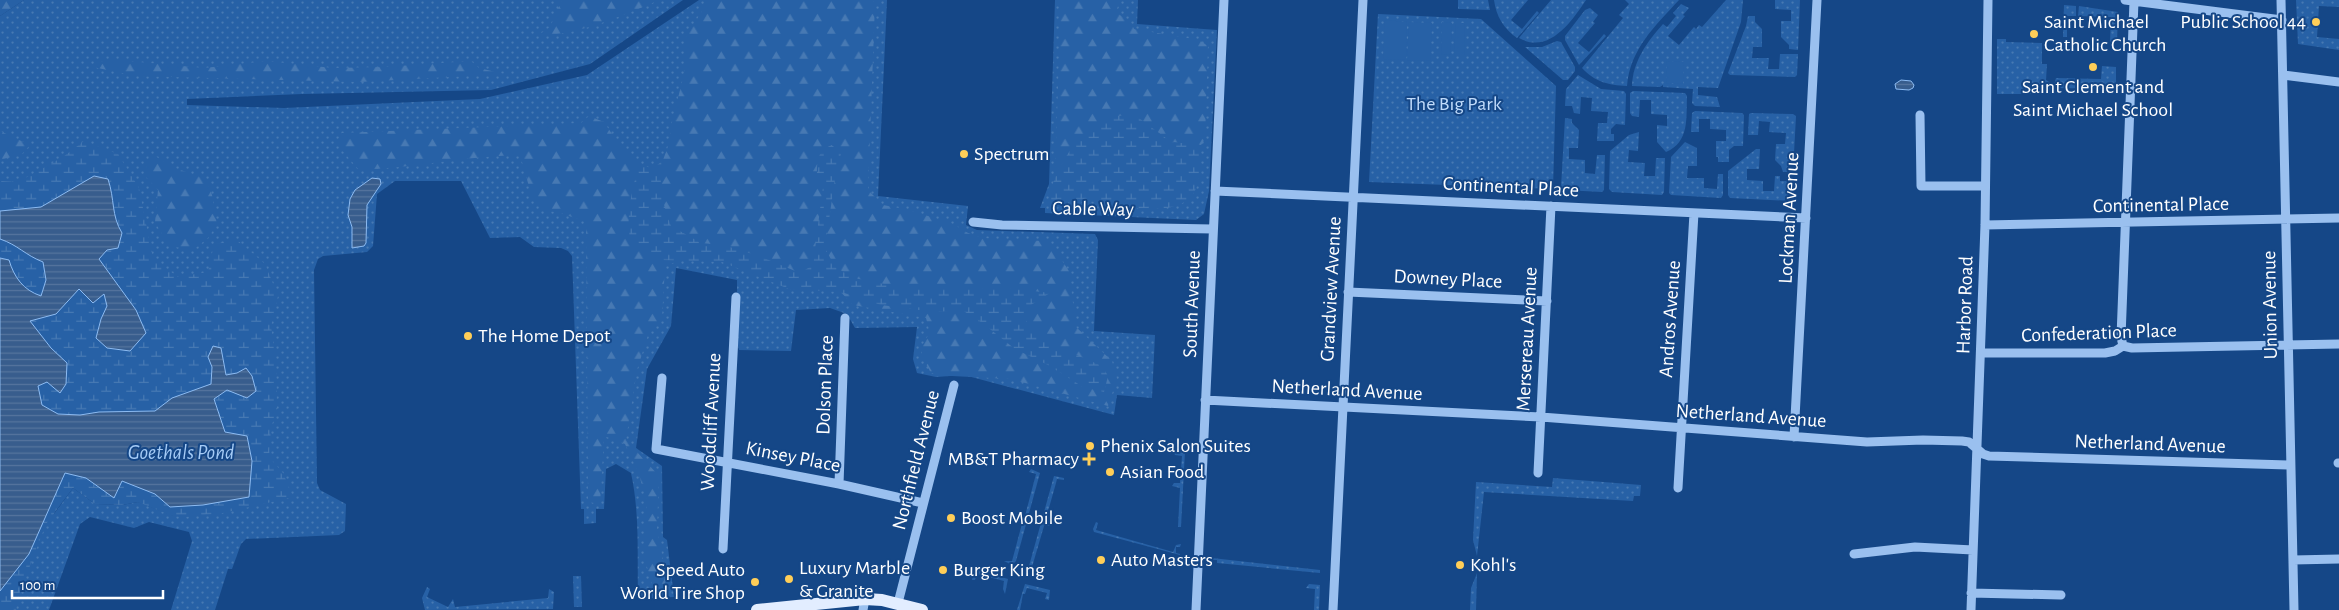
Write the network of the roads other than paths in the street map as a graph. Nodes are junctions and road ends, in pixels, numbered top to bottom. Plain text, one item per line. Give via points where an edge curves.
1 (1224, 0) edge
2 (1362, 0) edge
3 (1817, 0) edge
4 (1988, 0) edge
5 (2281, 0) edge
6 (2129, 1) edge
7 (2282, 20) junction
8 (2283, 76) junction
9 (2339, 82) edge
10 (1920, 116) dead end
11 (1985, 186) junction
12 (1215, 191) junction
13 (1353, 197) junction
14 (1551, 206) junction
15 (1694, 213) junction
16 (1806, 218) junction
17 (2339, 218) edge
18 (2286, 219) junction
19 (973, 222) dead end
20 (2124, 224) junction
21 (1985, 225) junction
22 (1212, 229) junction
23 (1348, 292) junction
24 (736, 298) dead end
25 (1547, 301) junction
26 (845, 318) dead end
27 (2339, 344) edge
28 (2289, 345) junction
29 (2123, 346) junction
30 (1981, 353) junction
31 (662, 378) dead end
32 (954, 384) dead end
33 (1205, 400) junction
34 (1342, 407) junction
35 (1541, 417) junction
36 (1681, 428) junction
37 (1794, 437) junction
38 (1976, 447) junction
39 (726, 462) junction
40 (2290, 465) junction
41 (1538, 473) dead end
42 (839, 484) junction
43 (1678, 488) dead end
44 (923, 503) junction
45 (723, 549) dead end
46 (1973, 550) junction
47 (1854, 554) dead end
48 (2339, 559) edge
49 (2293, 560) junction
50 (1971, 593) junction
51 (2062, 595) dead end
52 (898, 603) junction
53 (864, 605) edge
54 (757, 610) edge
55 (922, 610) edge
56 (1196, 610) edge
57 (1334, 610) edge
58 (1971, 610) edge
59 (2294, 610) edge

1 - 12 street, South Avenue
2 - 13 street, Grandview Avenue
3 - 16 street, Lockman Avenue
4 - 11 street, Harbor Road
5 - 7 street, Union Avenue
6 - 7 street
6 - 20 street
7 - 8 street, Union Avenue
8 - 9 street
8 - 18 street, Union Avenue
10 - 11 street via 1921,186
11 - 21 street, Harbor Road
12 - 13 street, Continental Place
12 - 22 street, South Avenue
13 - 14 street, Continental Place
13 - 23 street, Grandview Avenue
14 - 15 street, Continental Place
14 - 25 street, Mersereau Avenue
15 - 16 street, Continental Place
15 - 36 street, Andros Avenue
16 - 37 street, Lockman Avenue
17 - 18 street, Continental Place
18 - 20 street, Continental Place
18 - 28 street, Union Avenue
19 - 22 street, Cable Way
20 - 21 street, Continental Place
20 - 29 street
21 - 30 street, Harbor Road
22 - 33 street, South Avenue
23 - 25 street, Downey Place
23 - 34 street, Grandview Avenue
24 - 39 street, Woodcliff Avenue
25 - 35 street, Mersereau Avenue
26 - 42 street, Dolson Place
27 - 28 street, Confederation Place
28 - 29 street, Confederation Place
28 - 40 street, Union Avenue
29 - 30 street, Confederation Place via 2105,353
30 - 38 street, Harbor Road
31 - 39 street, Kinsey Place via 656,449
32 - 44 street, Northfield Avenue
33 - 34 street, Netherland Avenue
33 - 56 street, South Avenue
34 - 35 street, Netherland Avenue
34 - 57 street, Grandview Avenue
35 - 36 street, Netherland Avenue
35 - 41 street, Mersereau Avenue
36 - 37 street, Netherland Avenue
36 - 43 street, Andros Avenue
37 - 38 street, Netherland Avenue via 1867,442 1962,441
38 - 40 street, Netherland Avenue via 1989,456
38 - 46 street, Harbor Road
39 - 42 street, Kinsey Place
39 - 45 street, Woodcliff Avenue
40 - 49 street, Union Avenue
42 - 44 street, Kinsey Place
44 - 52 street, Northfield Avenue
46 - 47 street via 1915,547
46 - 50 street, Harbor Road
48 - 49 street
49 - 59 street, Union Avenue
50 - 51 street
50 - 58 street, Harbor Road
52 - 53 main road via 882,600
52 - 55 main road
53 - 54 main road

